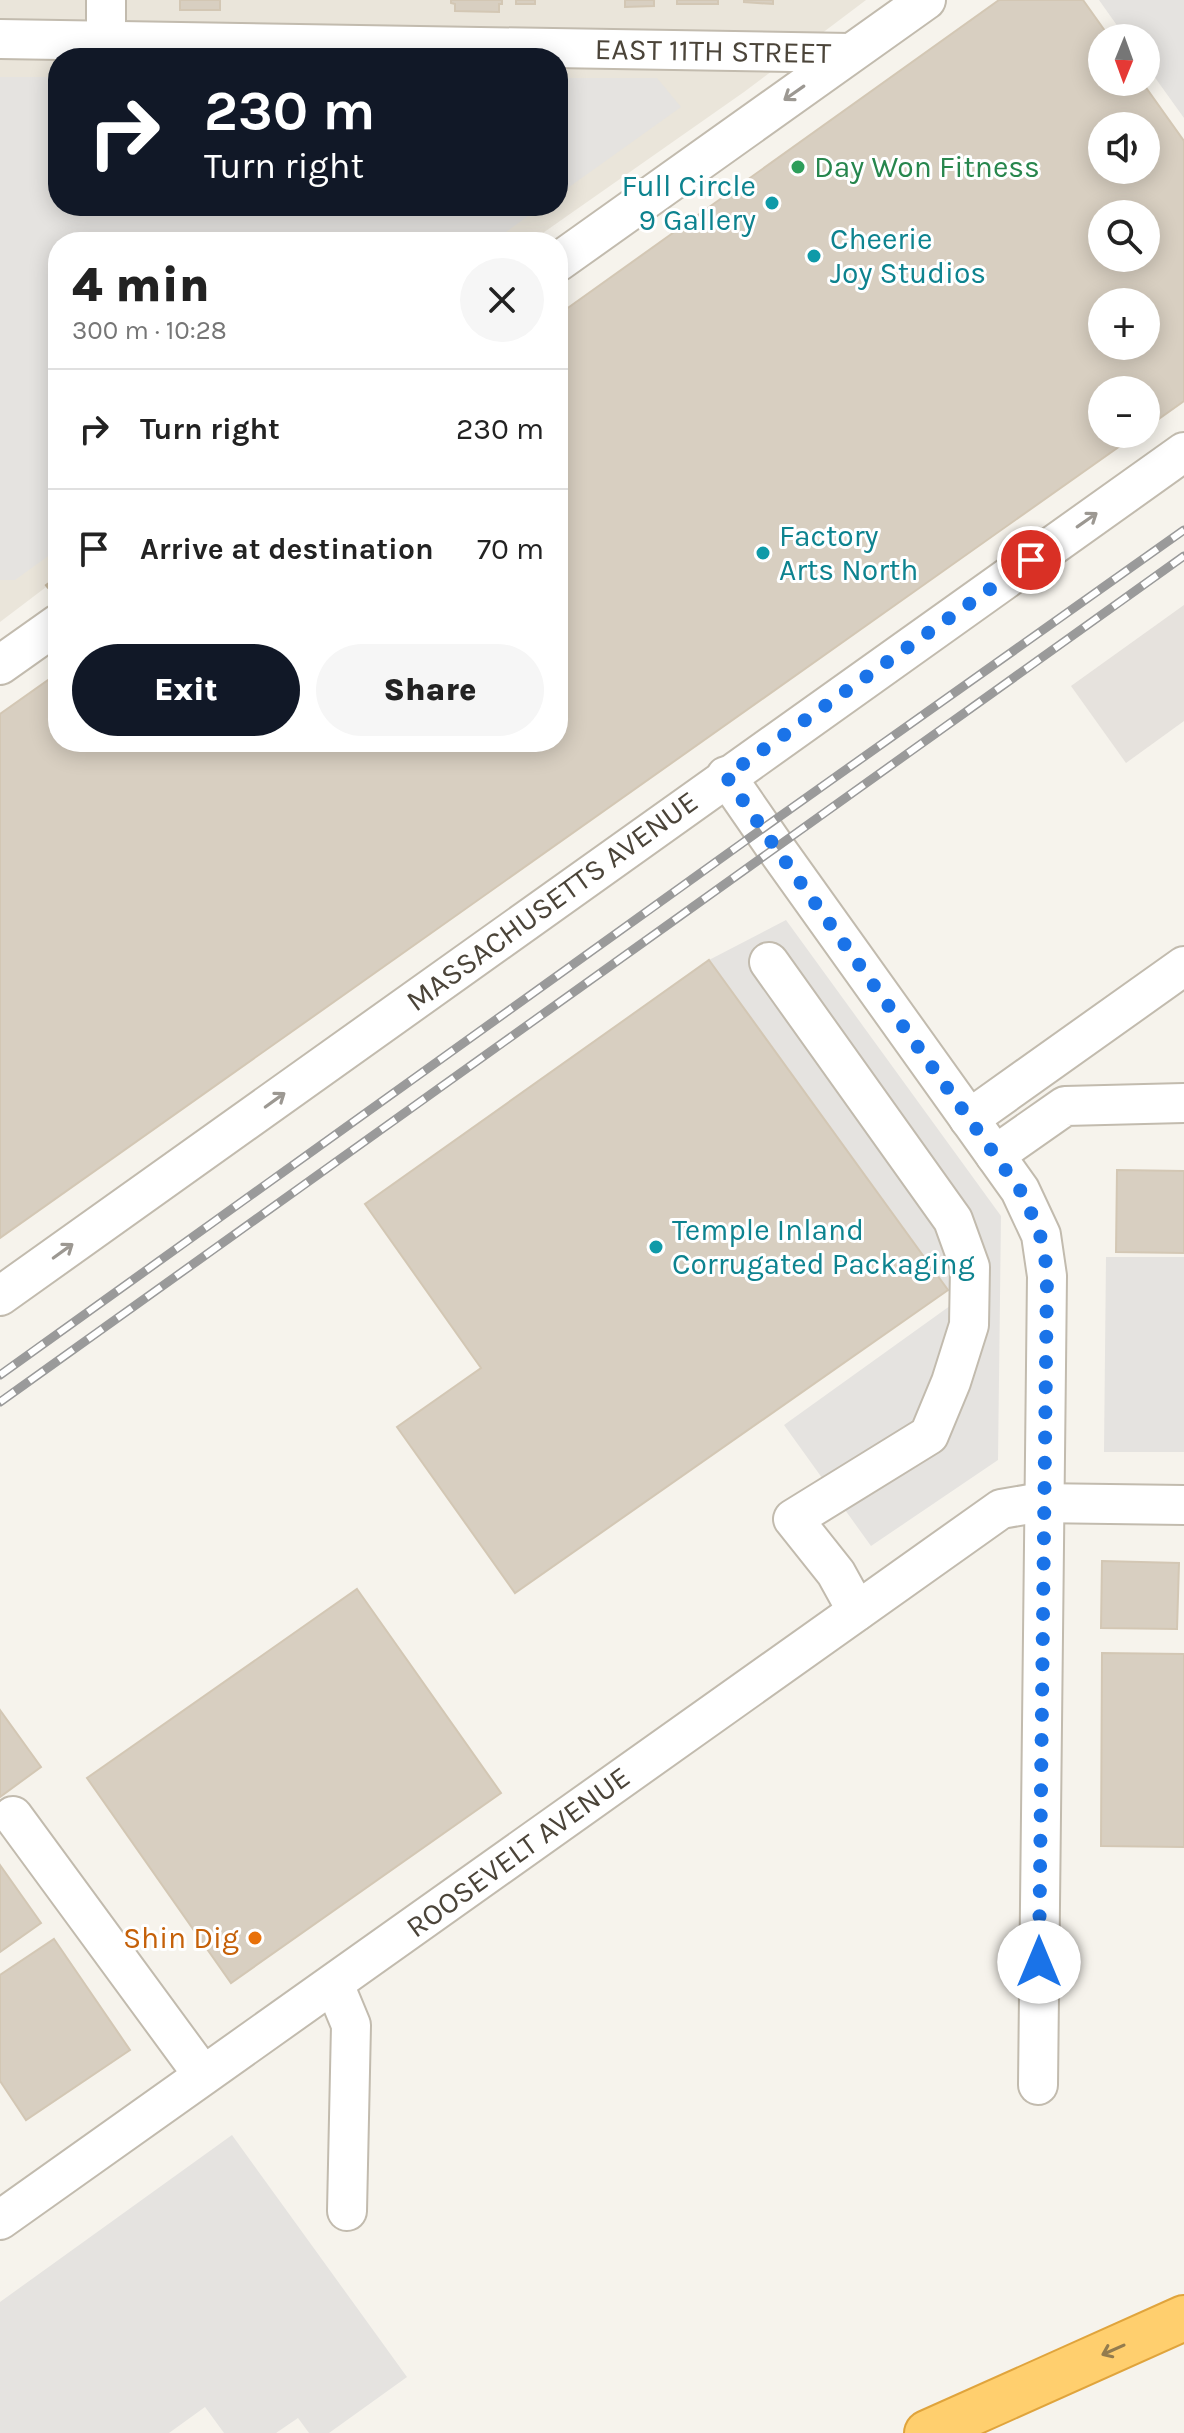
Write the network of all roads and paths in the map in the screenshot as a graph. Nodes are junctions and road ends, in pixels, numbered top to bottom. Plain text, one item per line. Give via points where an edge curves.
1 (106, 0) edge
2 (926, 0) edge
3 (0, 39) edge
4 (106, 41) junction
5 (540, 48) edge
6 (568, 48) edge
7 (850, 53) junction
8 (568, 255) edge
9 (1184, 452) edge
10 (30, 636) edge
11 (0, 665) edge
12 (726, 776) junction
13 (769, 962) dead end
14 (1184, 966) edge
15 (1184, 1103) edge
16 (969, 1119) junction
17 (995, 1155) junction
18 (0, 1296) edge
19 (1043, 1503) junction
20 (1184, 1505) edge
21 (857, 1611) junction
22 (13, 1816) dead end
23 (334, 1984) junction
24 (203, 2075) junction
25 (1038, 2085) dead end
26 (347, 2211) dead end
27 (0, 2220) edge
28 (1184, 2318) edge
29 (927, 2433) edge

1 - 4 street
2 - 7 street
3 - 4 street, EAST 11TH STREET
4 - 5 street, EAST 11TH STREET
6 - 7 street, EAST 11TH STREET
7 -> 8 street
12 -> 9 street, MASSACHUSETTS AVENUE
10 - 11 street
12 - 16 street
18 -> 12 street, MASSACHUSETTS AVENUE
13 - 21 street via 953,1220 970,1267 969,1325 929,1435 793,1519 836,1573
14 - 16 street
15 - 17 street via 1065,1106
16 - 17 street
17 - 19 street via 1036,1220 1046,1260
19 - 20 street, ROOSEVELT AVENUE
19 - 21 street, ROOSEVELT AVENUE via 1001,1509
19 - 25 street
21 - 23 street, ROOSEVELT AVENUE
22 - 24 street
23 - 24 street, ROOSEVELT AVENUE
23 - 26 street via 351,2025
24 - 27 street, ROOSEVELT AVENUE
28 -> 29 highway

